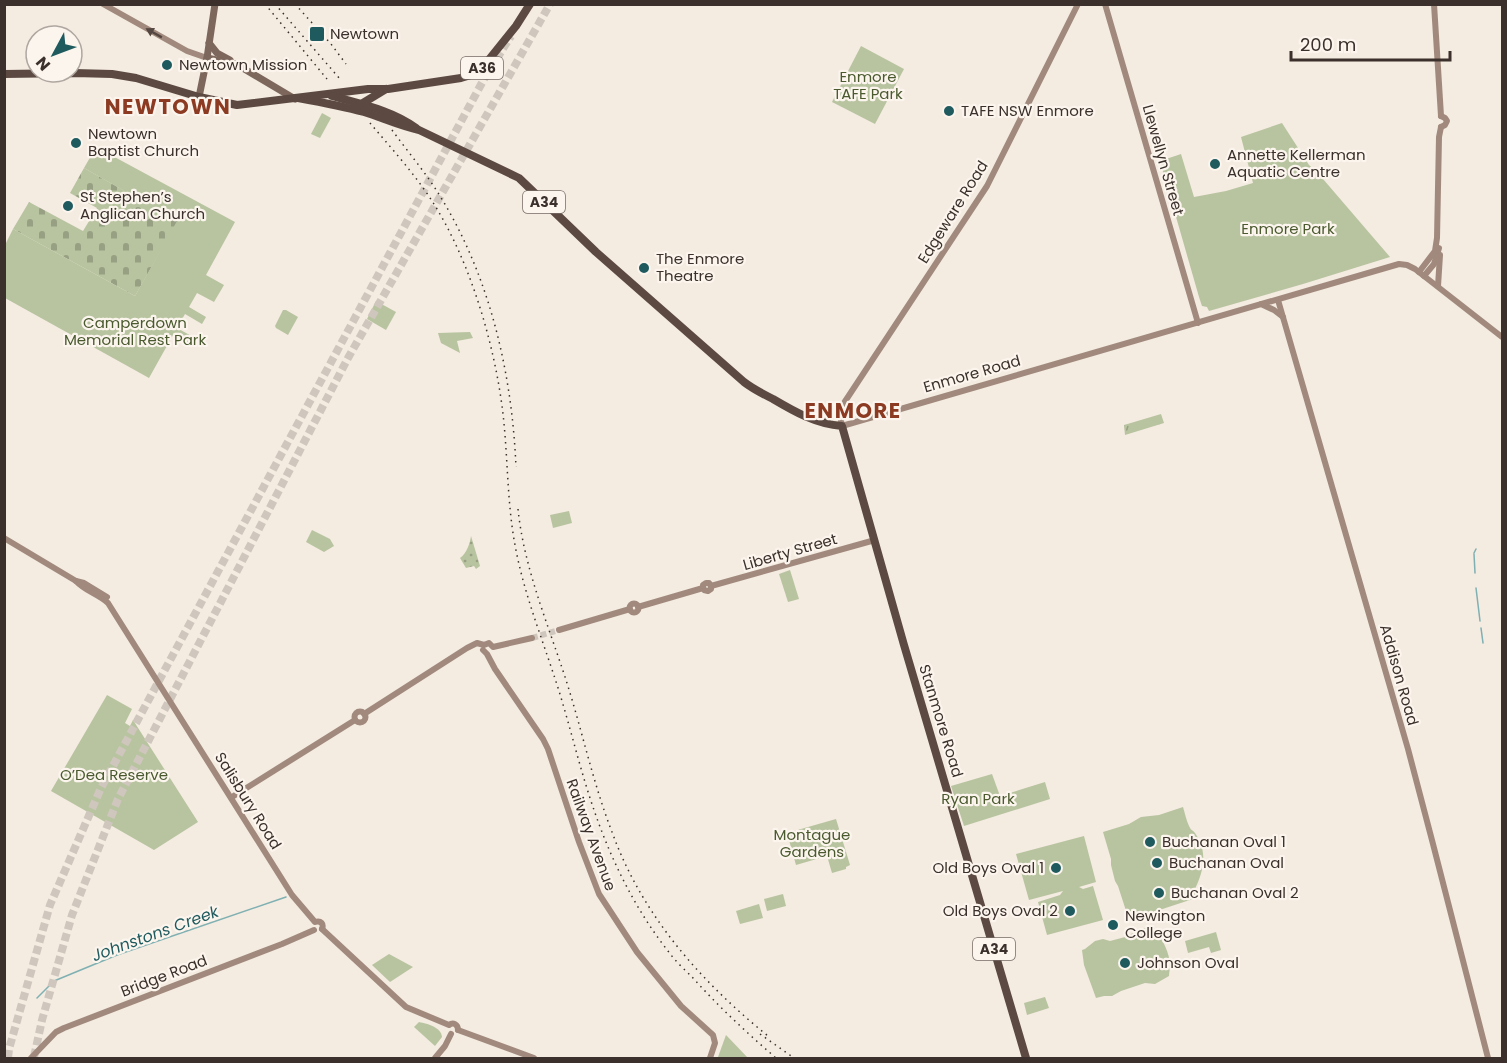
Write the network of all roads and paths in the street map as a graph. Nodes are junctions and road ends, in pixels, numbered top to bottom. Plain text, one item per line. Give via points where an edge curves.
1 (103, 4) edge
2 (215, 4) edge
3 (530, 4) edge
4 (1078, 4) edge
5 (1106, 4) edge
6 (1434, 4) edge
7 (209, 43) junction
8 (207, 58) junction
9 (236, 64) junction
10 (4, 74) edge
11 (388, 89) junction
12 (327, 95) junction
13 (199, 97) junction
14 (296, 99) junction
15 (361, 104) junction
16 (347, 108) junction
17 (419, 130) junction
18 (1437, 238) junction
19 (1439, 248) junction
20 (1422, 274) junction
21 (1438, 286) junction
22 (1278, 300) junction
23 (1261, 304) junction
24 (1283, 318) junction
25 (1198, 323) junction
26 (1503, 337) edge
27 (842, 406) junction
28 (822, 423) junction
29 (842, 426) junction
30 (4, 538) edge
31 (875, 540) junction
32 (559, 630) tunnel mouth
33 (532, 638) tunnel mouth
34 (485, 649) junction
35 (232, 797) junction
36 (317, 927) junction
37 (449, 1025) junction
38 (458, 1030) junction
39 (451, 1034) junction
40 (31, 1059) edge
41 (435, 1059) edge
42 (534, 1059) edge
43 (710, 1059) edge
44 (1026, 1059) edge
45 (1488, 1059) edge

8 -> 1 main road via 187,51
2 - 7 main road
3 - 11 highway, A36 via 477,72
4 - 27 main road, Edgeware Road via 987,186
5 - 25 main road, Llewellyn Street
6 - 18 main road via 1441,116 1447,121 1439,137
7 - 8 main road
7 - 9 main road via 216,53
8 - 9 main road
8 - 13 main road
9 - 14 main road
10 - 13 highway, A36 via 112,74
11 - 12 highway, A36
11 - 15 highway, A36
12 - 14 highway, A36
12 - 15 highway, Enmore Road / A34
13 - 14 highway, A36 via 237,105
14 - 16 highway, A36
15 - 16 highway, A36
15 - 17 highway, Enmore Road / A34
16 - 17 highway, Enmore Road / A34
17 - 28 highway, Enmore Road / A34 via 519,178 596,252 744,382 794,412
18 - 19 main road
18 - 20 main road via 1435,251
19 - 20 main road via 1434,264
19 - 21 main road
20 - 21 main road
20 - 22 main road, Enmore Road via 1404,264 1395,265
21 - 26 main road
22 - 23 main road, Enmore Road
22 - 24 main road, Addison Road
23 - 24 main road
23 - 25 main road, Enmore Road
24 - 45 main road, Addison Road via 1409,755
25 - 29 main road, Enmore Road
27 - 28 main road, Edgeware Road
27 - 29 main road
28 - 29 highway, Enmore Road / A34
29 - 31 highway, Stanmore Road / A34
30 - 35 main road, Salisbury Road via 108,603
31 - 32 main road, Liberty Street via 711,586 706,583 703,588 638,607 632,604 630,609
31 - 44 highway, Stanmore Road / A34
33 - 34 main road via 493,646 492,651
34 - 35 main road via 477,643 364,714 357,712 355,720
34 - 43 main road, Railway Avenue via 548,749 603,901 637,952 681,1006 713,1035
35 - 36 main road, Salisbury Road
36 - 37 main road, Salisbury Road via 406,1007
36 - 40 main road, Bridge Road via 64,1028
37 - 38 main road via 455,1024
37 - 39 main road
38 - 39 main road
38 - 42 main road
39 - 41 main road

